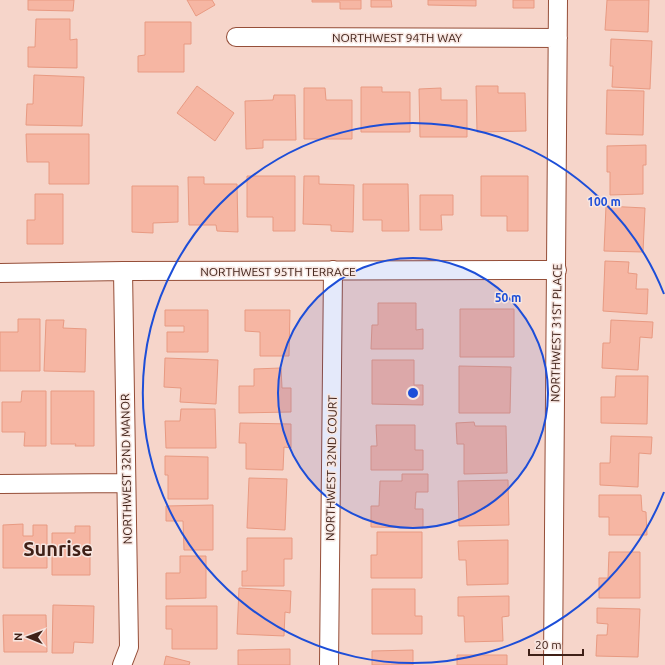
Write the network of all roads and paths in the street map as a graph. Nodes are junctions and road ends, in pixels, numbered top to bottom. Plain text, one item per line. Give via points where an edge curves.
1 (558, 0) edge
2 (236, 37) dead end
3 (558, 38) junction
4 (333, 270) junction
5 (557, 270) junction
6 (123, 271) junction
7 (0, 273) edge
8 (126, 483) junction
9 (0, 484) edge
10 (122, 665) edge
11 (329, 665) edge
12 (553, 665) edge

1 - 3 street, NORTHWEST 31ST PLACE
2 - 3 street, NORTHWEST 94TH WAY
3 - 5 street, NORTHWEST 31ST PLACE
4 - 5 street, NORTHWEST 95TH TERRACE
4 - 6 street, NORTHWEST 95TH TERRACE
4 - 11 street, NORTHWEST 32ND COURT
5 - 12 street, NORTHWEST 31ST PLACE
6 - 7 street, NORTHWEST 95TH TERRACE
6 - 8 street, NORTHWEST 32ND MANOR
8 - 9 street
8 - 10 street, NORTHWEST 32ND MANOR via 129,646

